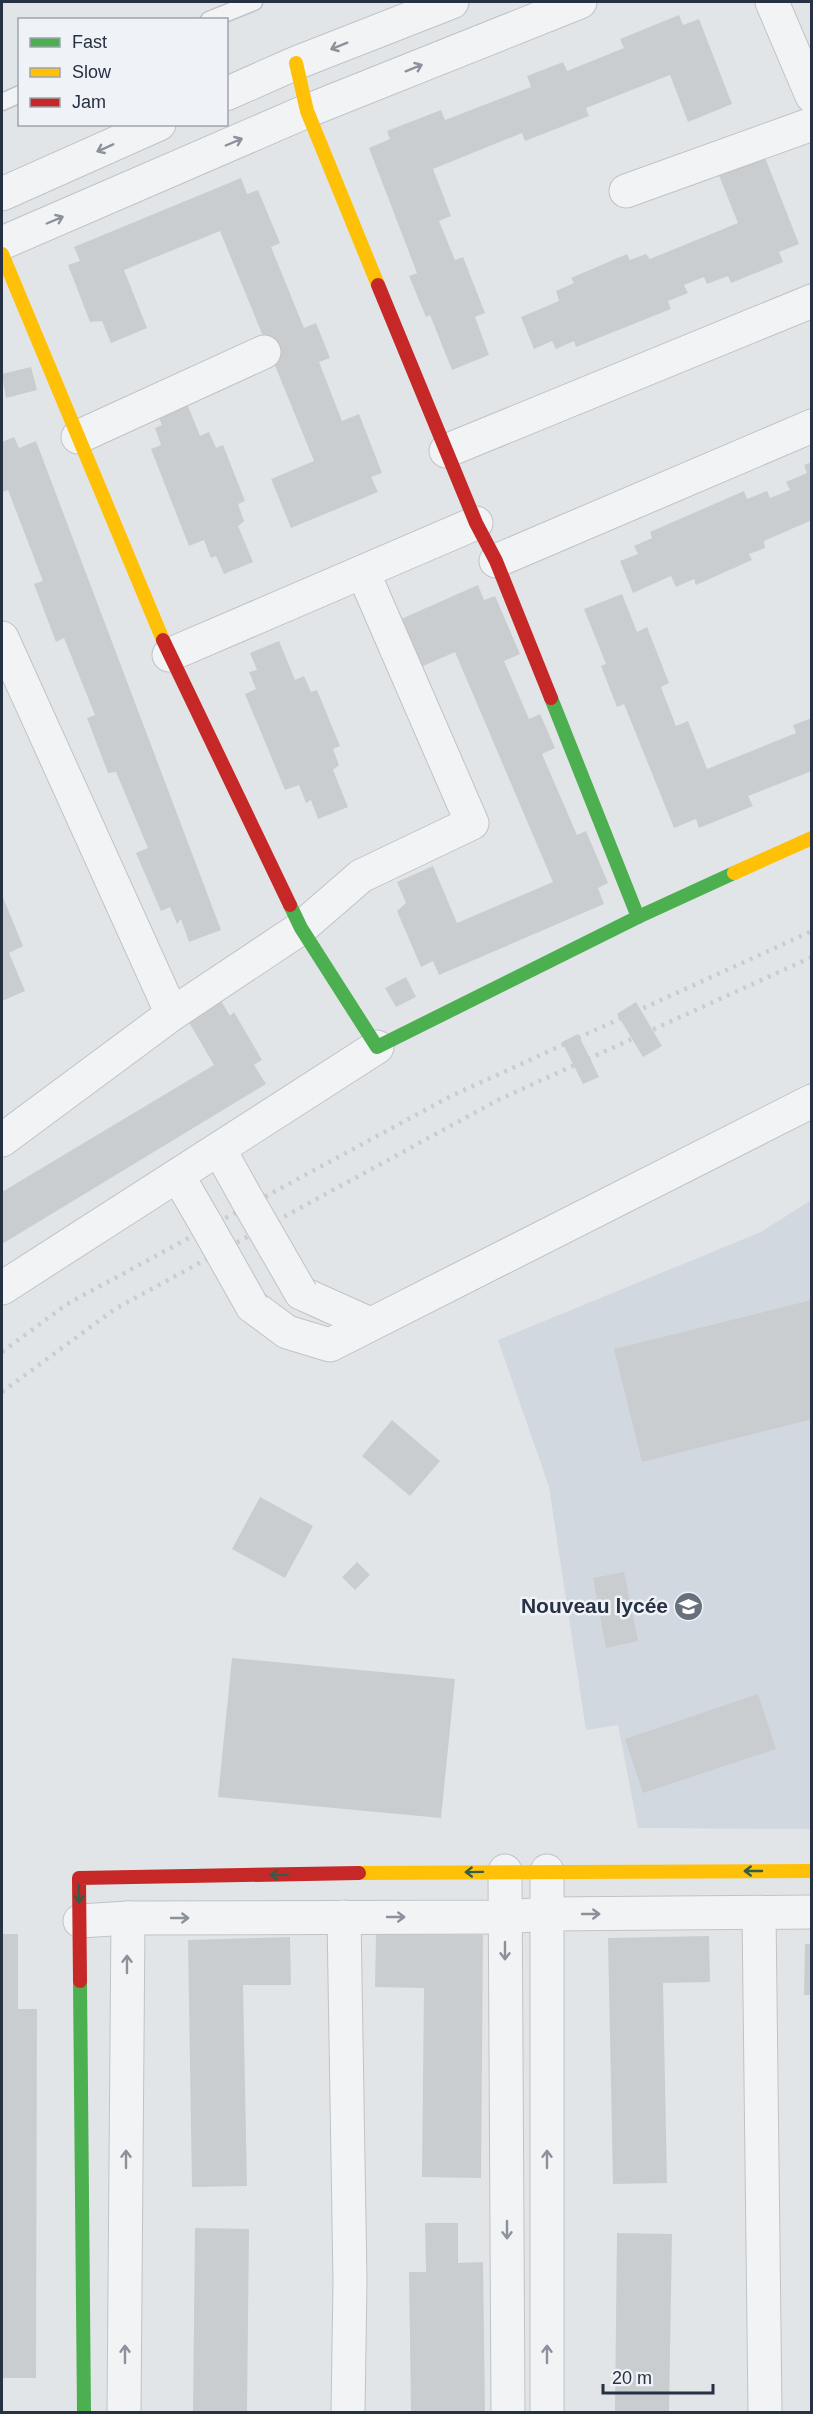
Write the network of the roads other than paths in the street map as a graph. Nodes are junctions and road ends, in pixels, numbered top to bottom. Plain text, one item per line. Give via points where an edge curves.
1 (254, 2) edge
2 (452, 2) edge
3 (580, 2) edge
4 (772, 2) edge
5 (214, 18) edge
6 (296, 63) junction
7 (228, 93) edge
8 (18, 95) edge
9 (812, 96) edge
10 (2, 102) edge
11 (307, 111) junction
12 (812, 124) edge
13 (155, 126) edge
14 (626, 191) dead end
15 (2, 194) edge
16 (2, 243) edge
17 (2, 254) edge
18 (812, 301) edge
19 (264, 352) dead end
20 (812, 426) edge
21 (78, 436) junction
22 (446, 451) junction
23 (476, 523) junction
24 (496, 561) junction
25 (363, 572) junction
26 (2, 638) edge
27 (169, 655) junction
28 (812, 838) edge
29 (638, 917) junction
30 (301, 928) junction
31 (172, 1014) junction
32 (377, 1047) junction
33 (812, 1101) edge
34 (2, 1140) edge
35 (219, 1149) junction
36 (178, 1176) junction
37 (2, 1288) edge
38 (370, 1324) junction
39 (505, 1871) junction
40 (547, 1871) junction
41 (812, 1871) edge
42 (812, 1912) edge
43 (759, 1913) junction
44 (547, 1914) junction
45 (344, 1917) junction
46 (505, 1917) junction
47 (128, 1918) junction
48 (80, 1921) junction
49 (84, 2412) edge
50 (124, 2412) edge
51 (348, 2412) edge
52 (508, 2412) edge
53 (547, 2412) edge
54 (765, 2412) edge

1 - 5 lane
2 -> 6 street
11 -> 3 street
4 - 9 street
6 - 7 street
6 - 11 street
8 - 10 lane
16 -> 11 street
11 - 22 street
12 - 14 street
13 -> 15 street
17 - 21 street
18 - 22 street
19 - 21 street
20 - 24 street
21 - 27 street
22 - 23 street
23 - 24 street
23 - 25 street
24 - 29 street
25 - 27 street
25 - 30 street via 472,823 360,876
26 - 31 street
27 - 30 street
28 - 29 street
29 - 32 street
30 - 31 street
30 - 32 street
31 - 34 street
32 - 35 street
33 - 38 street
35 - 36 street
35 - 38 street, bridge via 301,1293
36 - 37 street
36 - 38 street, bridge via 252,1306 287,1332 330,1345
39 - 40 street
39 - 46 street
39 -> 48 street via 79,1878
41 -> 40 street
40 - 44 street
42 - 43 street
44 -> 43 street
43 - 54 street
44 - 46 street
53 -> 44 street
45 -> 46 street
47 -> 45 street
45 - 51 street via 350,2281
46 -> 52 street
47 - 48 street
50 -> 47 street
48 - 49 street

